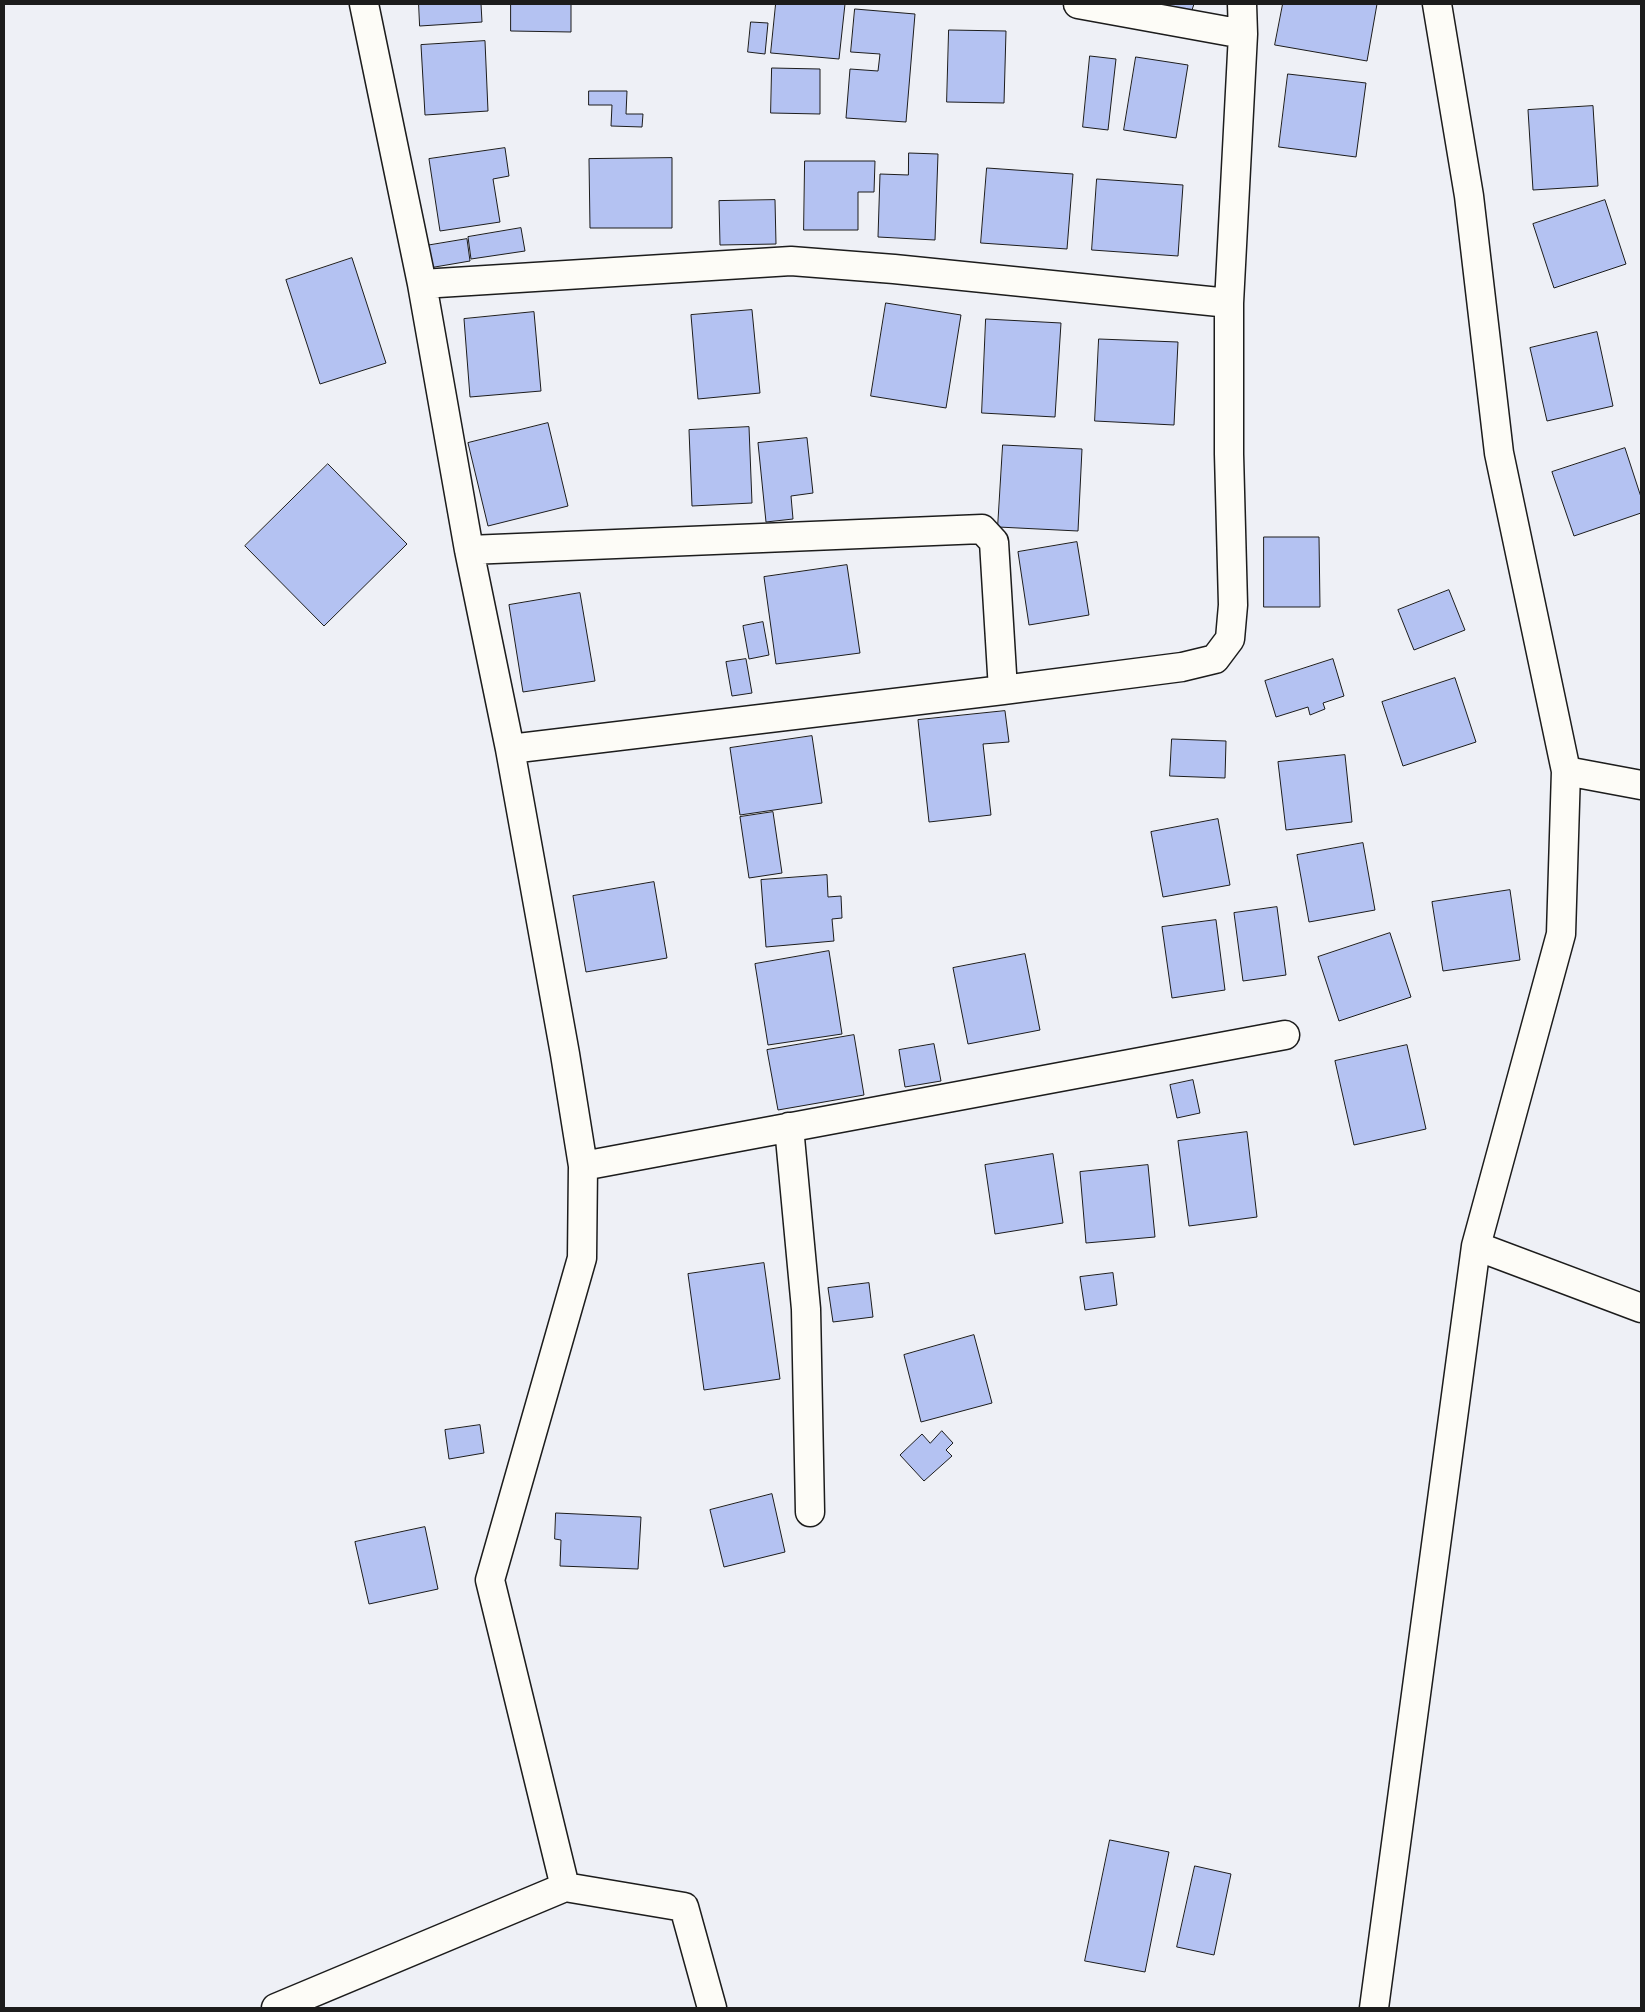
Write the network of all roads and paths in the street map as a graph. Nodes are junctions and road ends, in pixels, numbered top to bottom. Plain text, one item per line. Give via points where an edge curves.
1 (364, 4) edge
2 (1078, 4) edge
3 (1242, 4) edge
4 (1436, 4) edge
5 (1243, 34) junction
6 (422, 284) junction
7 (1229, 303) junction
8 (469, 550) junction
9 (1002, 690) junction
10 (510, 749) junction
11 (1566, 771) junction
12 (1641, 785) edge
13 (1285, 1034) dead end
14 (789, 1127) junction
15 (583, 1166) junction
16 (1476, 1246) junction
17 (1641, 1308) edge
18 (810, 1512) dead end
19 (565, 1887) junction
20 (276, 2008) edge
21 (712, 2008) edge
22 (1374, 2008) edge

1 - 6 street
2 - 5 street
3 - 5 street
4 - 11 street via 1469,196 1499,453
5 - 7 street
6 - 7 street via 791,261
6 - 8 street
7 - 9 street via 1233,605 1230,639 1215,659 1182,667
8 - 9 street via 982,529 994,542
8 - 10 street
9 - 10 street
10 - 15 street
11 - 12 street
11 - 16 street via 1561,934
13 - 14 street
14 - 15 street
14 - 18 street via 806,1310
15 - 19 street via 582,1258 490,1580
16 - 17 street
16 - 22 street
19 - 20 street
19 - 21 street via 684,1907

